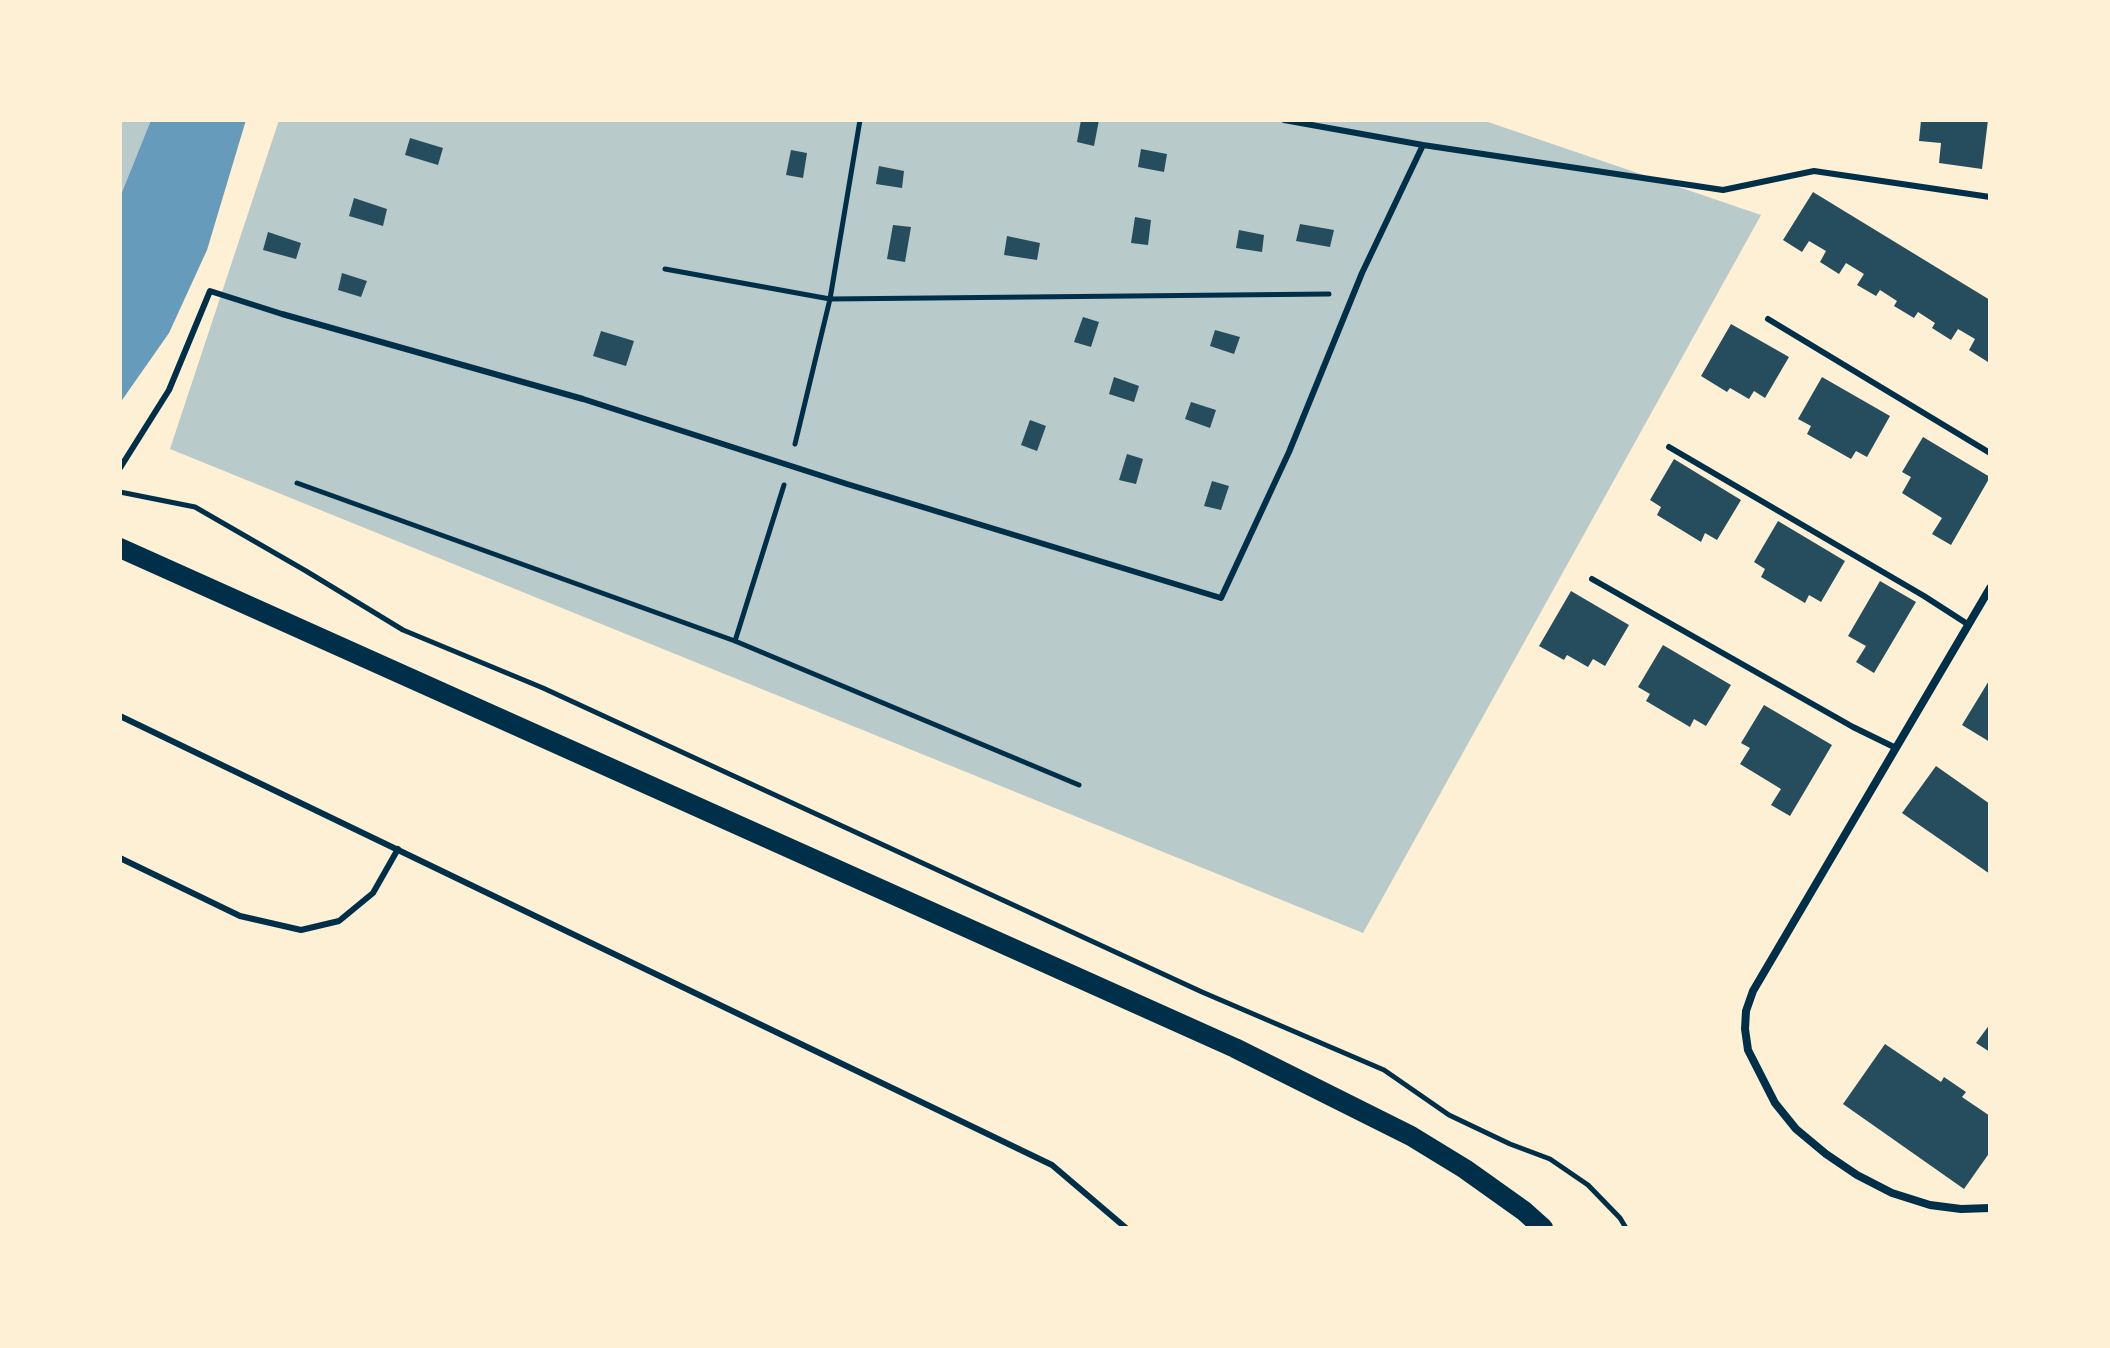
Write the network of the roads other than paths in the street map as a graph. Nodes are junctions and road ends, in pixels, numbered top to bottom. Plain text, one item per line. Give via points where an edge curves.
1 (1284, 120) edge
2 (1423, 145) junction
3 (1990, 197) edge
4 (1768, 319) dead end
5 (1669, 447) dead end
6 (1990, 453) edge
7 (120, 468) edge
8 (120, 548) edge
9 (1592, 579) dead end
10 (1990, 588) edge
11 (1969, 625) junction
12 (120, 716) edge
13 (1896, 748) junction
14 (398, 849) junction
15 (120, 858) edge
16 (1990, 1208) edge
17 (1126, 1228) edge
18 (1543, 1228) edge

1 - 2 lane
2 - 3 lane via 1723,190 1814,171
2 - 7 lane via 1221,598 583,399 210,291 169,390
4 - 6 lane
5 - 11 lane
8 - 18 main road via 1235,1048 1411,1136
9 - 13 lane
10 - 11 street
11 - 13 street
12 - 14 lane
13 - 16 street via 1753,991 1746,1011 1748,1050 1775,1103 1796,1129 1857,1175 1930,1205
14 - 15 lane via 373,893 339,921 301,930 240,916
14 - 17 lane via 1052,1165

